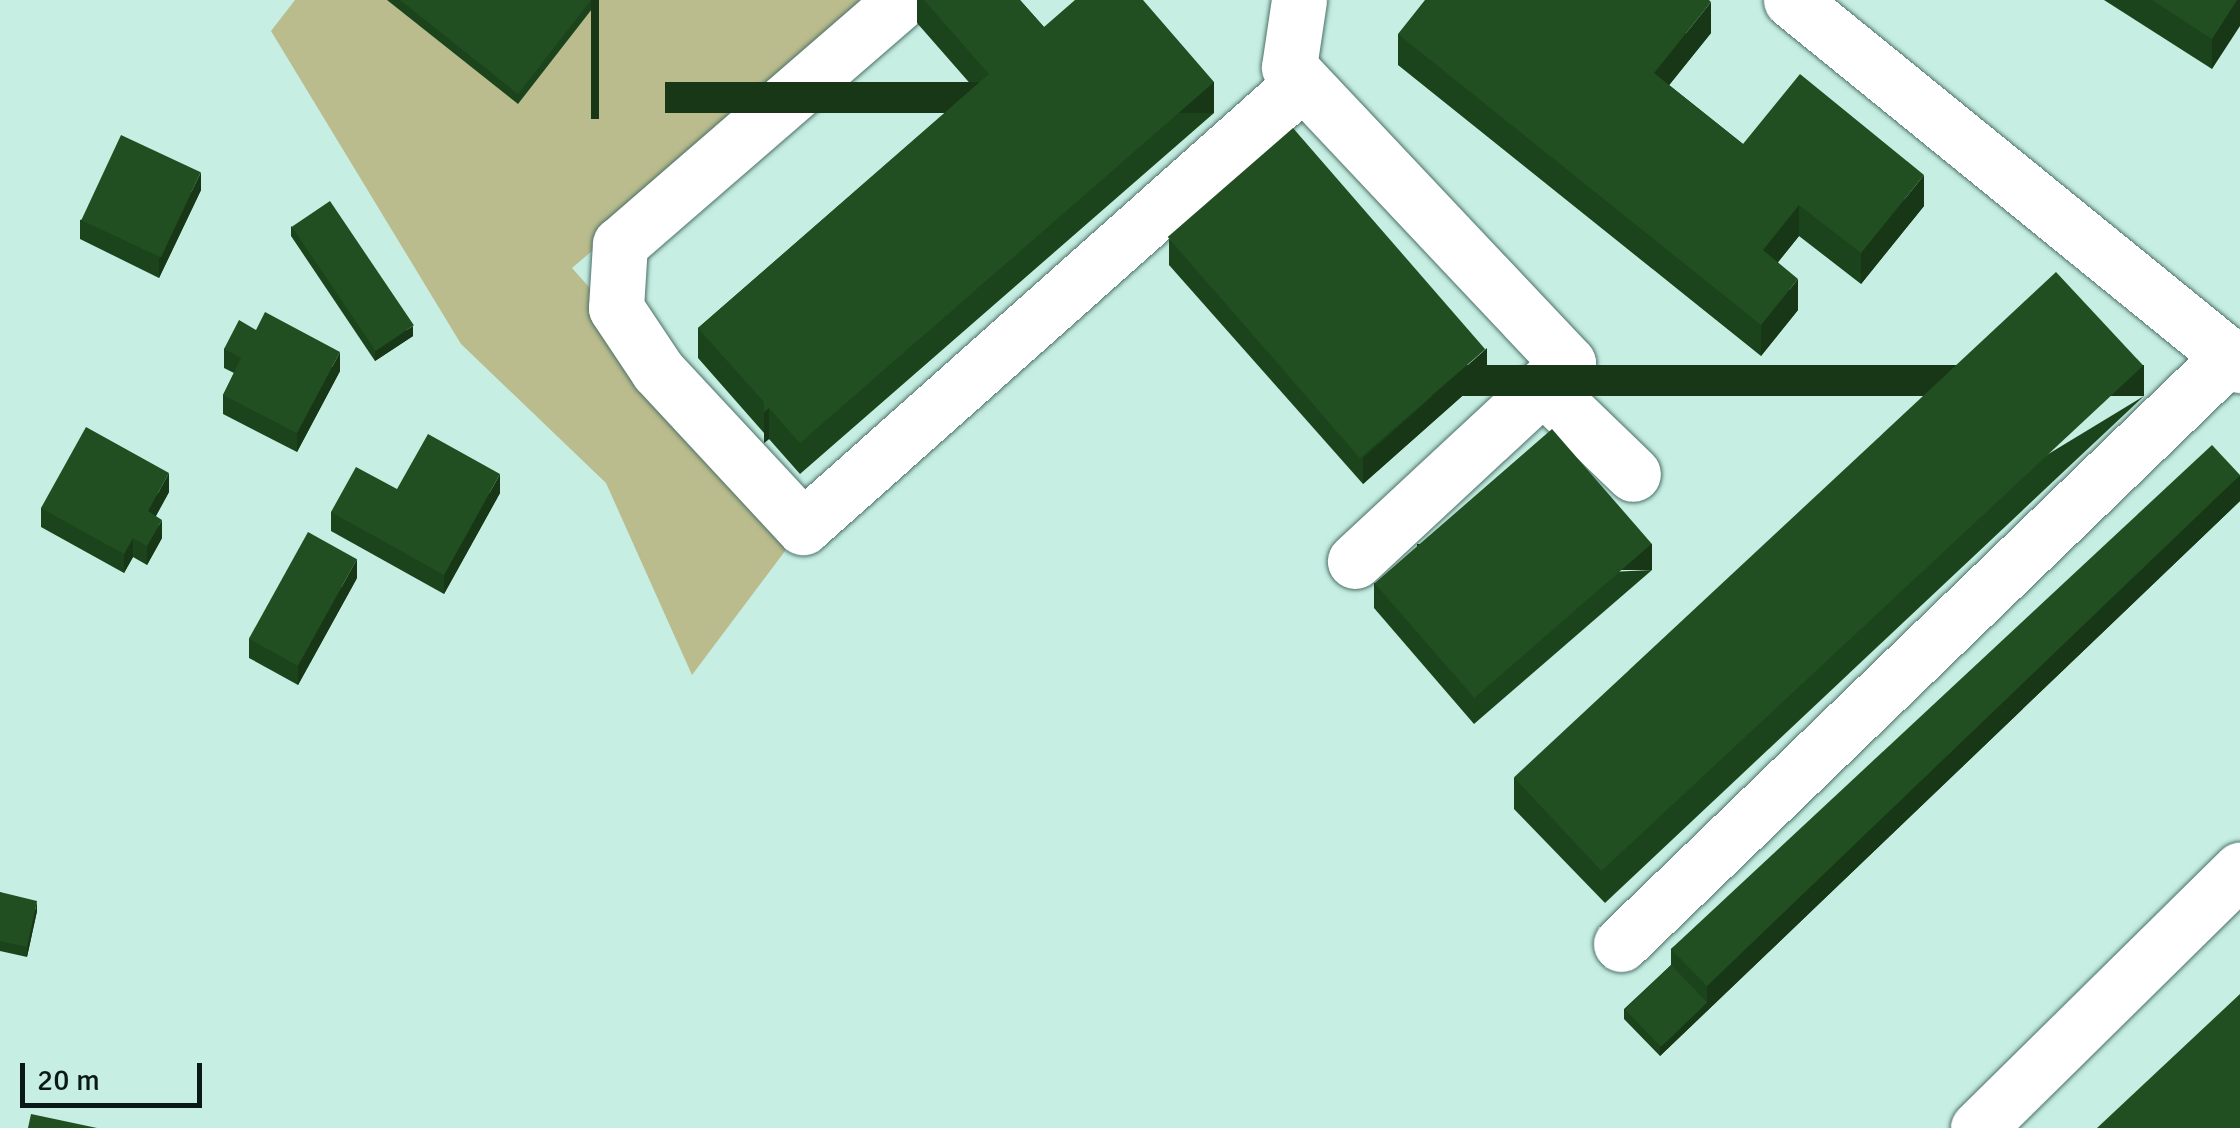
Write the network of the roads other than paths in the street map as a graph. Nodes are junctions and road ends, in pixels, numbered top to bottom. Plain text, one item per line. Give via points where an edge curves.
1 (902, 0) edge
2 (1300, 0) edge
3 (1791, 0) edge
4 (1304, 82) junction
5 (2235, 361) edge
6 (1543, 387) junction
7 (1633, 474) dead end
8 (1355, 560) dead end
9 (2240, 870) edge
10 (1621, 944) dead end
11 (1978, 1128) edge

1 - 4 street via 620,244 616,308 658,370 802,527
2 - 4 street via 1289,67
3 - 5 street
4 - 6 street via 1568,364
5 - 10 street
6 - 7 street
6 - 8 street
9 - 11 street

